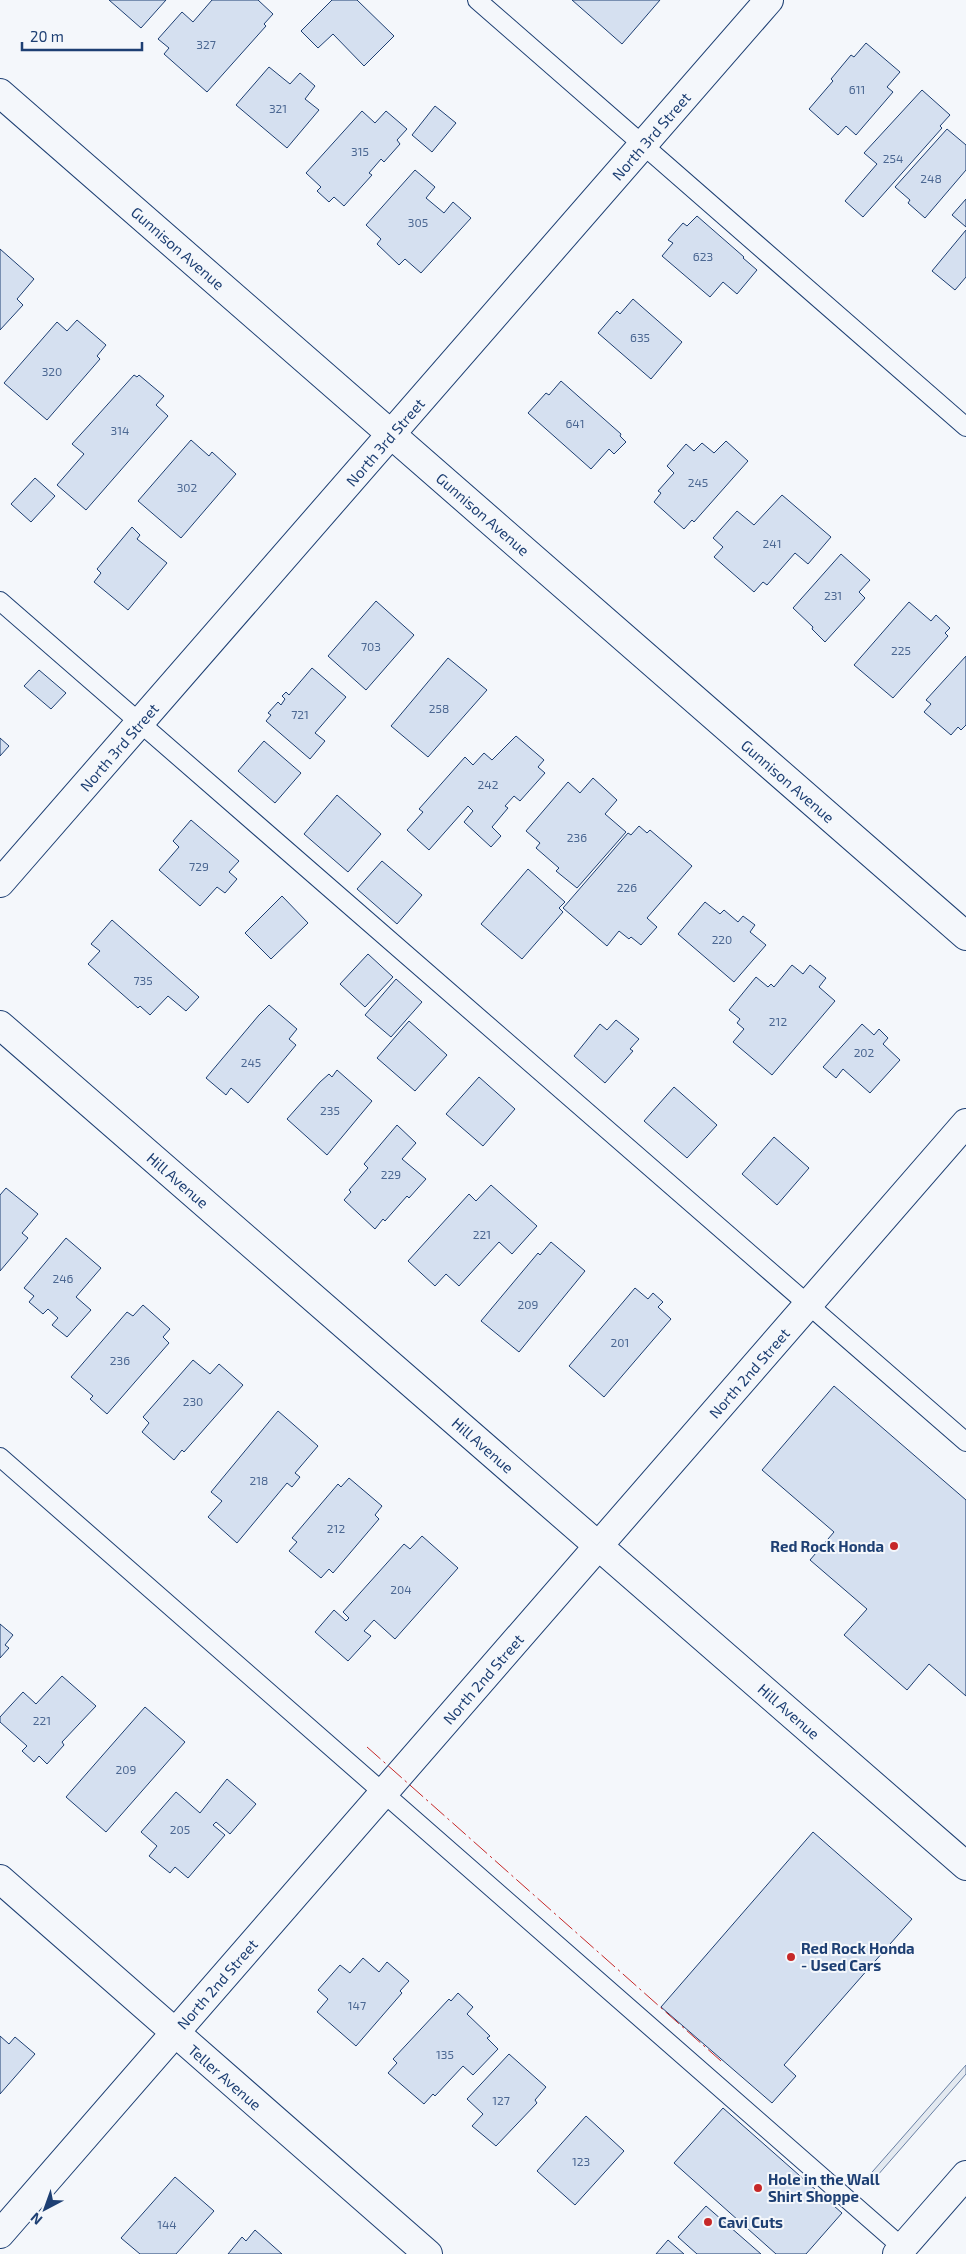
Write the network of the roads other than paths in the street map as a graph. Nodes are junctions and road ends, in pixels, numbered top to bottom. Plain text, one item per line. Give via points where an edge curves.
1 (477, 0) edge
2 (769, 0) edge
3 (0, 93) edge
4 (643, 145) junction
5 (966, 427) edge
6 (392, 434) junction
7 (0, 601) edge
8 (139, 723) junction
9 (0, 883) edge
10 (966, 936) edge
11 (0, 1025) edge
12 (966, 1123) edge
13 (808, 1305) junction
14 (966, 1442) edge
15 (0, 1457) edge
16 (599, 1546) junction
17 (384, 1793) junction
18 (966, 1866) edge
19 (0, 1879) edge
20 (175, 2033) junction
21 (966, 2175) edge
22 (0, 2234) edge
23 (900, 2251) edge
24 (428, 2254) edge

1 - 4 lane
2 - 4 street, North 3rd Street
3 - 6 street, Gunnison Avenue
4 - 5 lane
4 - 6 street, North 3rd Street
6 - 8 street, North 3rd Street
6 - 10 street, Gunnison Avenue
7 - 8 lane
8 - 9 street, North 3rd Street
8 - 13 lane
11 - 16 street, Hill Avenue
12 - 13 street, North 2nd Street
13 - 14 lane
13 - 16 street, North 2nd Street
15 - 17 lane
16 - 17 street, North 2nd Street
16 - 18 street, Hill Avenue
17 - 20 street, North 2nd Street
17 - 23 lane
19 - 20 street, Teller Avenue
20 - 22 street, North 2nd Street
20 - 24 street, Teller Avenue
21 - 23 street

